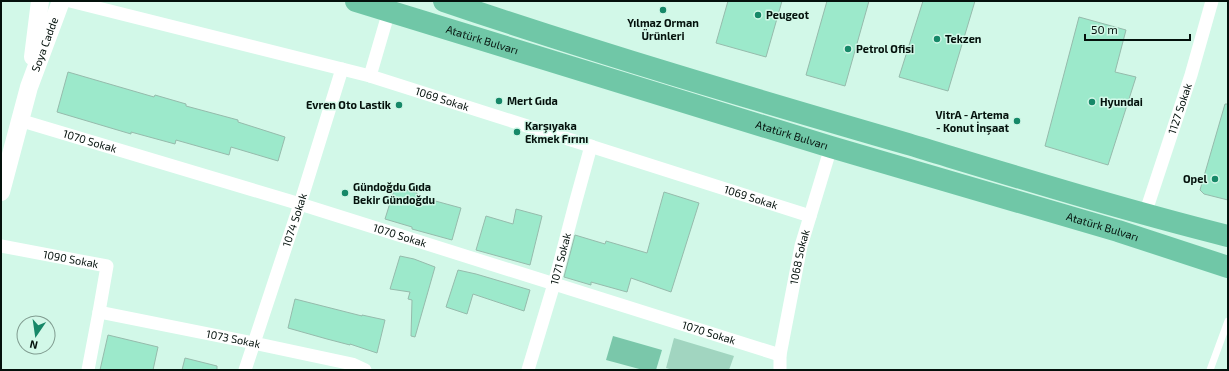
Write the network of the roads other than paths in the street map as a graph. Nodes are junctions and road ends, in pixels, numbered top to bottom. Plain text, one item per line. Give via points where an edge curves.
1 (40, 1) edge
2 (61, 1) edge
3 (70, 1) edge
4 (356, 1) edge
5 (444, 1) edge
6 (1212, 1) edge
7 (389, 10) junction
8 (342, 69) junction
9 (370, 76) junction
10 (28, 87) junction
11 (19, 120) junction
12 (591, 146) junction
13 (831, 147) junction
14 (1, 192) edge
15 (300, 204) junction
16 (1145, 214) junction
17 (810, 216) junction
18 (1228, 236) edge
19 (1, 246) edge
20 (1228, 267) edge
21 (554, 284) junction
22 (100, 312) junction
23 (1228, 321) edge
24 (254, 343) junction
25 (780, 355) junction
26 (88, 370) edge
27 (245, 370) edge
28 (365, 370) edge
29 (528, 370) edge
30 (780, 370) edge
31 (1210, 370) edge

1 - 10 main road, Soya Cadde
2 - 10 main road, Soya Cadde
3 - 8 street, 1069 Sokak
4 - 7 highway, Atatürk Bulvarı
5 - 16 highway, Atatürk Bulvarı via 783,108
6 - 16 street, 1127 Sokak via 1191,75
7 - 9 street
7 - 13 highway, Atatürk Bulvarı
8 - 9 street, 1069 Sokak
8 - 15 street, 1074 Sokak
9 - 12 street, 1069 Sokak
10 - 11 main road, Soya Cadde
11 - 14 main road, Soya Cadde
11 - 15 street, 1070 Sokak
12 - 17 street, 1069 Sokak
12 - 21 street, 1071 Sokak
13 - 17 street, 1068 Sokak
13 - 20 highway, Atatürk Bulvarı via 1118,231
15 - 21 street, 1070 Sokak
15 - 24 street, 1074 Sokak
16 - 18 highway, Atatürk Bulvarı
17 - 25 street, 1068 Sokak via 801,246
19 - 22 street, 1090 Sokak via 107,266
21 - 25 street, 1070 Sokak
21 - 29 street, 1071 Sokak
22 - 24 street, 1073 Sokak
22 - 26 street, 1090 Sokak
23 - 31 lane
24 - 27 street, 1074 Sokak
24 - 28 street, 1073 Sokak via 352,364
25 - 30 street, 1068 Sokak

